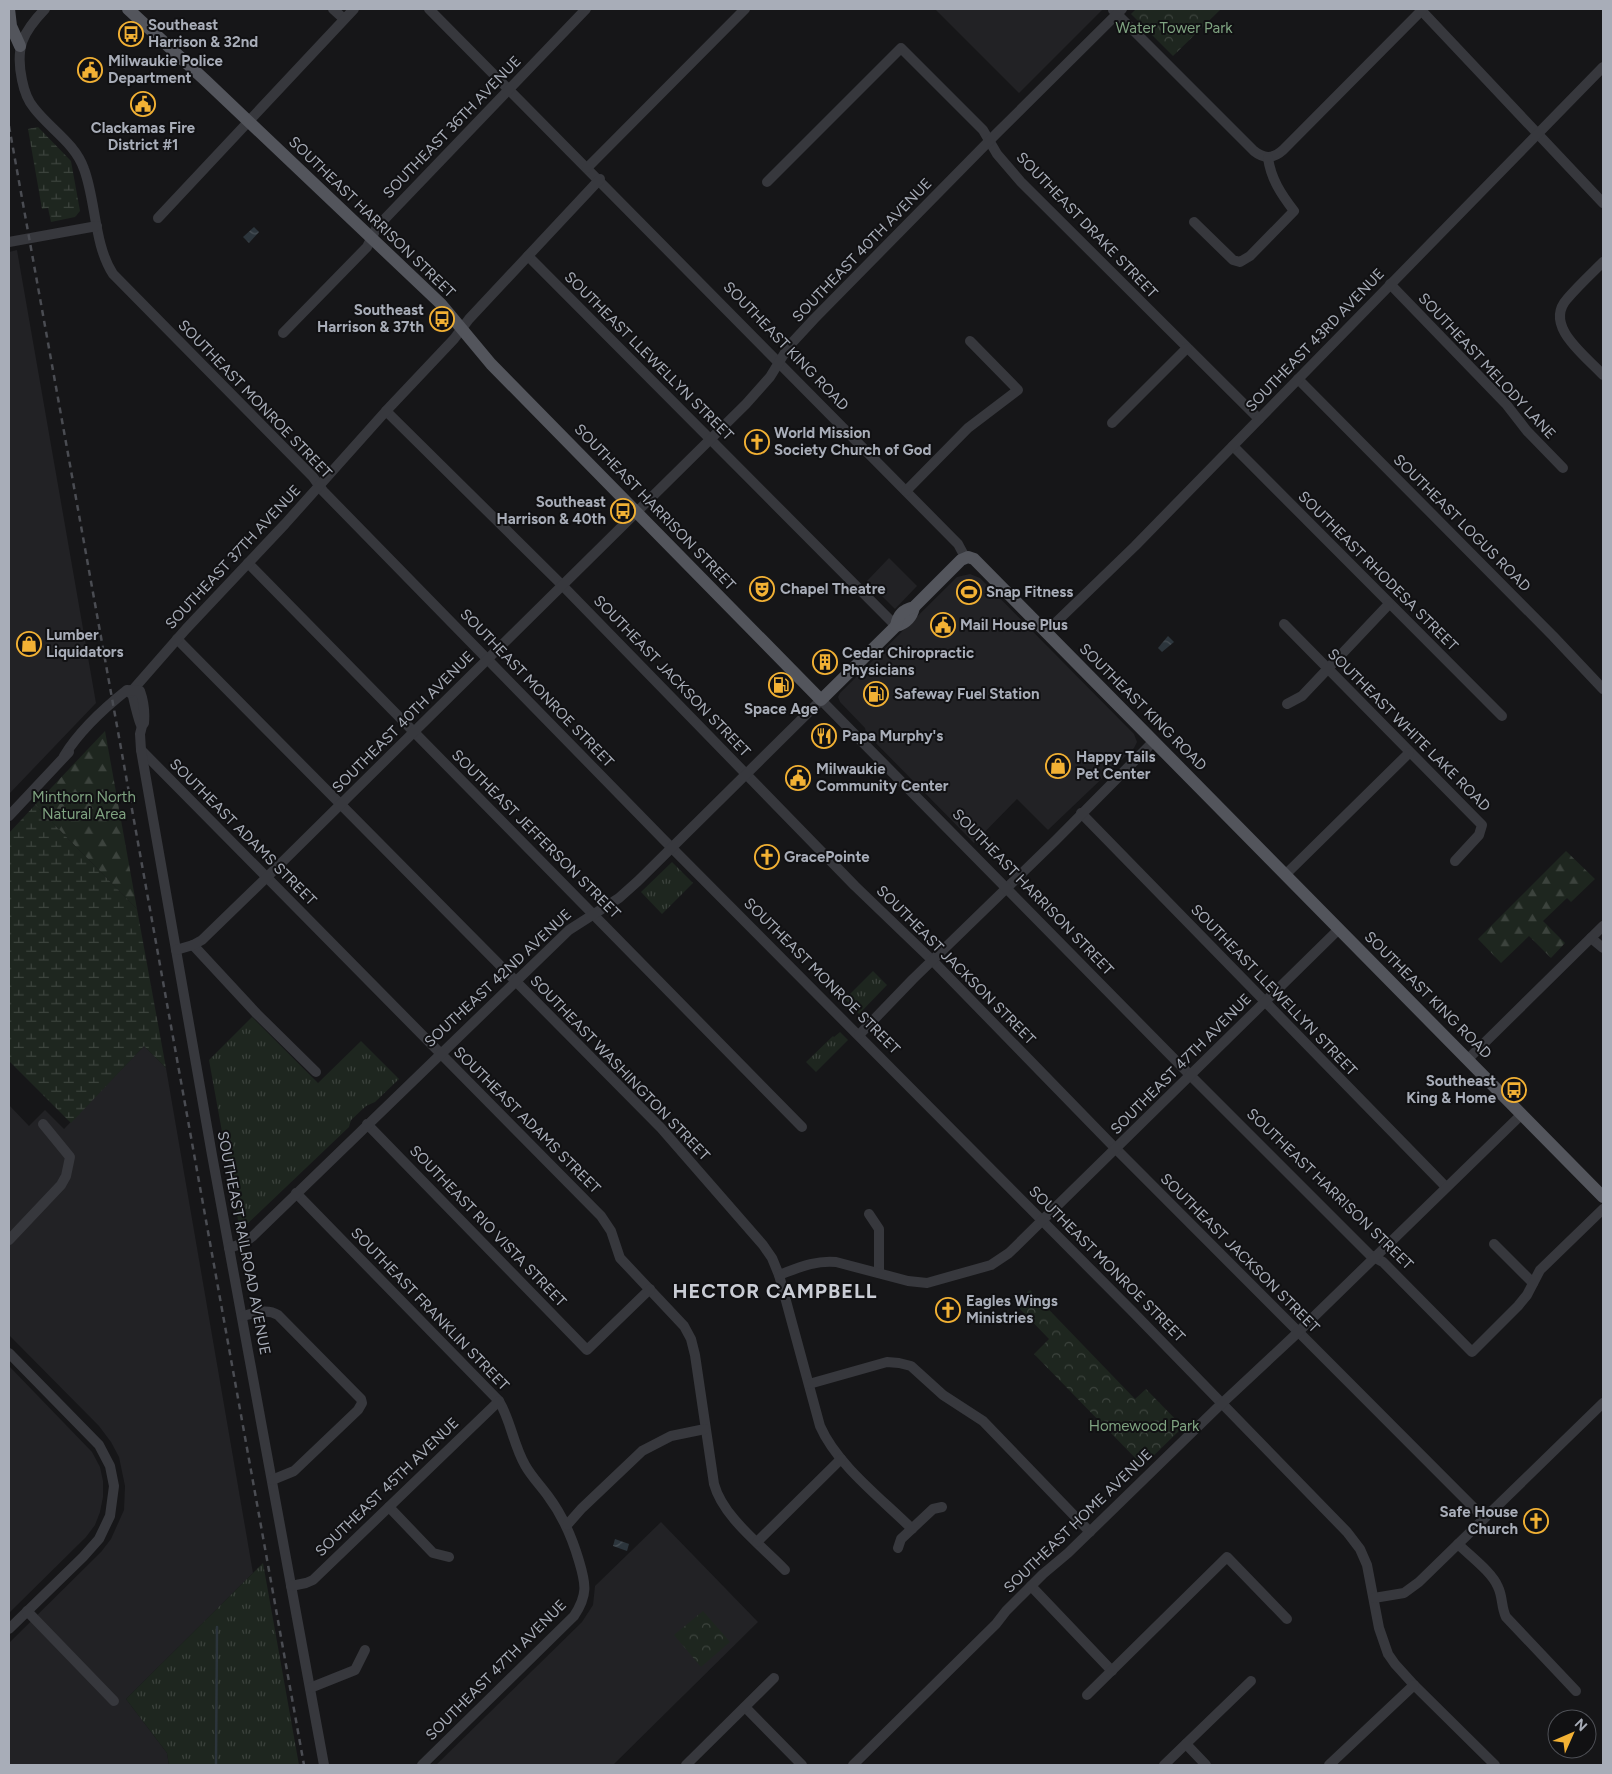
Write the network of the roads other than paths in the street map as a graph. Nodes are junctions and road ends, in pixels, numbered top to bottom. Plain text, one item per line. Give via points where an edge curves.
1 (9, 9) edge
2 (45, 9) edge
3 (128, 9) edge
4 (333, 9) edge
5 (354, 9) edge
6 (429, 9) edge
7 (586, 9) edge
8 (744, 9) edge
9 (1422, 9) edge
10 (1117, 10) edge
11 (344, 19) junction
12 (20, 46) junction
13 (1603, 67) edge
14 (509, 89) junction
15 (249, 121) junction
16 (1537, 134) junction
17 (989, 141) junction
18 (1268, 158) junction
19 (587, 168) junction
20 (600, 179) junction
21 (767, 182) dead end
22 (1603, 203) edge
23 (158, 218) dead end
24 (1194, 222) dead end
25 (97, 226) junction
26 (371, 238) junction
27 (9, 242) edge
28 (528, 256) junction
29 (1603, 262) edge
30 (1390, 284) junction
31 (462, 329) junction
32 (282, 333) dead end
33 (970, 341) dead end
34 (1187, 348) junction
35 (778, 363) junction
36 (1603, 375) edge
37 (1298, 380) junction
38 (386, 411) junction
39 (1259, 419) junction
40 (1112, 423) dead end
41 (711, 439) junction
42 (1233, 446) junction
43 (1563, 468) dead end
44 (319, 486) junction
45 (906, 490) junction
46 (637, 512) junction
47 (965, 557) junction
48 (248, 564) junction
49 (562, 585) junction
50 (1389, 604) junction
51 (1284, 624) dead end
52 (896, 626) junction
53 (1046, 632) junction
54 (177, 639) junction
55 (488, 658) junction
56 (1328, 669) junction
57 (1603, 689) edge
58 (132, 690) junction
59 (821, 700) junction
60 (1287, 704) dead end
61 (1502, 716) dead end
62 (414, 732) junction
63 (1154, 741) junction
64 (141, 750) junction
65 (1409, 753) junction
66 (746, 773) junction
67 (340, 805) junction
68 (1081, 813) junction
69 (9, 816) edge
70 (672, 847) junction
71 (1455, 861) dead end
72 (1285, 875) junction
73 (267, 877) junction
74 (1006, 888) junction
75 (593, 914) junction
76 (1603, 926) edge
77 (1339, 929) junction
78 (1591, 938) junction
79 (193, 945) junction
80 (1603, 948) edge
81 (176, 950) junction
82 (932, 960) junction
83 (516, 981) junction
84 (1265, 1003) junction
85 (859, 1035) junction
86 (440, 1054) junction
87 (1468, 1059) junction
88 (316, 1072) dead end
89 (1191, 1076) junction
90 (1522, 1114) junction
91 (43, 1124) dead end
92 (367, 1124) junction
93 (802, 1127) dead end
94 (1116, 1149) junction
95 (1446, 1188) junction
96 (296, 1193) junction
97 (1603, 1197) edge
98 (1603, 1208) edge
99 (869, 1214) dead end
100 (1042, 1220) junction
101 (9, 1240) edge
102 (1494, 1244) dead end
103 (229, 1248) junction
104 (1374, 1258) junction
105 (880, 1273) junction
106 (779, 1275) junction
107 (1533, 1283) junction
108 (650, 1289) junction
109 (243, 1316) junction
110 (1298, 1332) junction
111 (9, 1352) edge
112 (809, 1384) junction
113 (499, 1401) junction
114 (1603, 1403) edge
115 (1223, 1404) junction
116 (705, 1429) junction
117 (841, 1460) junction
118 (272, 1480) junction
119 (389, 1507) junction
120 (942, 1507) dead end
121 (1484, 1518) junction
122 (567, 1525) junction
123 (912, 1529) junction
124 (1090, 1532) junction
125 (757, 1542) junction
126 (1458, 1544) junction
127 (898, 1548) dead end
128 (449, 1557) dead end
129 (785, 1570) dead end
130 (292, 1586) junction
131 (1031, 1586) junction
132 (585, 1592) joint
133 (1374, 1598) junction
134 (27, 1611) junction
135 (1287, 1619) dead end
136 (9, 1629) edge
137 (365, 1650) dead end
138 (1112, 1671) junction
139 (774, 1678) dead end
140 (1251, 1681) dead end
141 (1414, 1685) junction
142 (310, 1688) junction
143 (1576, 1691) dead end
144 (1087, 1695) dead end
145 (114, 1701) dead end
146 (745, 1707) junction
147 (1186, 1744) junction
148 (324, 1765) edge
149 (422, 1765) edge
150 (686, 1765) edge
151 (802, 1765) edge
152 (853, 1765) edge
153 (1164, 1765) edge
154 (1206, 1765) edge
155 (1329, 1765) edge
156 (1495, 1765) edge

1 - 12 main road via 11,26
2 - 12 street via 28,27
3 - 15 main road, SOUTHEAST HARRISON STREET
4 - 11 street
5 - 11 street
6 - 14 street, SOUTHEAST KING ROAD
7 - 14 street, SOUTHEAST 36TH AVENUE
8 - 19 street
9 - 16 street
9 - 18 street via 1283,150
10 - 17 street, SOUTHEAST 40TH AVENUE
10 - 18 street via 1254,151
11 - 15 street
12 - 25 street via 19,62 27,96 80,158
13 - 16 street, SOUTHEAST 43RD AVENUE
14 - 19 street, SOUTHEAST KING ROAD
14 - 26 street, SOUTHEAST 36TH AVENUE via 376,228
15 - 23 street
15 - 26 main road, SOUTHEAST HARRISON STREET
16 - 22 street
16 - 30 street, SOUTHEAST 43RD AVENUE
17 - 21 street, SOUTHEAST DRAKE STREET via 983,130 901,48
17 - 34 street, SOUTHEAST DRAKE STREET via 1021,182
17 - 35 street, SOUTHEAST 40TH AVENUE via 814,319
18 - 24 street via 1277,189 1294,210 1250,256 1240,262 1233,260
19 - 20 street, SOUTHEAST KING ROAD
20 - 28 street, SOUTHEAST 37TH AVENUE
20 - 35 street, SOUTHEAST KING ROAD
25 - 27 street
25 - 44 street, SOUTHEAST MONROE STREET via 104,256 113,274
26 - 31 main road, SOUTHEAST HARRISON STREET via 441,304
26 - 32 street, SOUTHEAST 36TH AVENUE via 367,247
28 - 31 street, SOUTHEAST 37TH AVENUE
28 - 41 street, SOUTHEAST LLEWELLYN STREET
29 - 36 street via 1566,300 1559,319 1567,337
30 - 37 street, SOUTHEAST 43RD AVENUE
30 - 43 street, SOUTHEAST MELODY LANE
31 - 38 street, SOUTHEAST 37TH AVENUE
31 - 46 main road, SOUTHEAST HARRISON STREET via 491,364
33 - 45 street via 1018,390 968,428
34 - 39 street, SOUTHEAST DRAKE STREET
34 - 40 street
35 - 41 street, SOUTHEAST 40TH AVENUE via 756,394
35 - 45 street, SOUTHEAST KING ROAD
37 - 39 street, SOUTHEAST 43RD AVENUE
37 - 57 street, SOUTHEAST LOGUS ROAD
38 - 44 street, SOUTHEAST 37TH AVENUE
38 - 49 street, SOUTHEAST JACKSON STREET
39 - 42 street, SOUTHEAST 43RD AVENUE
41 - 46 street, SOUTHEAST 40TH AVENUE
41 - 52 street, SOUTHEAST LLEWELLYN STREET
42 - 50 street, SOUTHEAST RHODESA STREET
42 - 53 street, SOUTHEAST 43RD AVENUE
44 - 48 street, SOUTHEAST 37TH AVENUE
44 - 55 street, SOUTHEAST MONROE STREET
45 - 47 street, SOUTHEAST KING ROAD via 958,544
46 - 49 street, SOUTHEAST 40TH AVENUE
46 - 59 main road, SOUTHEAST HARRISON STREET
47 - 52 main road, SOUTHEAST 42ND AVENUE via 914,607 897,617
47 - 53 main road, SOUTHEAST KING ROAD via 975,560
48 - 54 street, SOUTHEAST 37TH AVENUE
48 - 62 street, SOUTHEAST JEFFERSON STREET
49 - 55 street, SOUTHEAST 40TH AVENUE
49 - 66 street, SOUTHEAST JACKSON STREET
50 - 56 street
50 - 61 street, SOUTHEAST RHODESA STREET
51 - 56 street, SOUTHEAST WHITE LAKE ROAD
52 - 59 main road, SOUTHEAST 42ND AVENUE
53 - 63 main road, SOUTHEAST KING ROAD
54 - 58 street, SOUTHEAST 37TH AVENUE
54 - 67 street, SOUTHEAST WASHINGTON STREET
55 - 62 street, SOUTHEAST 40TH AVENUE
55 - 70 street, SOUTHEAST MONROE STREET
56 - 60 street via 1302,696
56 - 65 street, SOUTHEAST WHITE LAKE ROAD
58 - 64 street, SOUTHEAST RAILROAD AVENUE via 140,691 144,702
58 - 69 street, SOUTHEAST 37TH AVENUE via 126,690 106,708
59 - 66 street, SOUTHEAST 42ND AVENUE
59 - 74 street, SOUTHEAST HARRISON STREET
62 - 67 street, SOUTHEAST 40TH AVENUE
62 - 75 street, SOUTHEAST JEFFERSON STREET
63 - 68 street
63 - 72 main road, SOUTHEAST KING ROAD
64 - 73 street, SOUTHEAST ADAMS STREET
64 - 81 street, SOUTHEAST RAILROAD AVENUE
65 - 71 street, SOUTHEAST WHITE LAKE ROAD via 1482,825 1479,835
65 - 72 street
66 - 70 street, SOUTHEAST 42ND AVENUE
66 - 82 street, SOUTHEAST JACKSON STREET
67 - 73 street, SOUTHEAST 40TH AVENUE
67 - 83 street, SOUTHEAST WASHINGTON STREET
68 - 74 street
68 - 84 street, SOUTHEAST LLEWELLYN STREET
70 - 75 street, SOUTHEAST 42ND AVENUE via 624,895
70 - 85 street, SOUTHEAST MONROE STREET
72 - 77 main road, SOUTHEAST KING ROAD
73 - 79 street, SOUTHEAST 40TH AVENUE
73 - 86 street, SOUTHEAST ADAMS STREET
74 - 82 street
74 - 89 street, SOUTHEAST HARRISON STREET
75 - 83 street, SOUTHEAST 42ND AVENUE via 569,930
75 - 93 street, SOUTHEAST JEFFERSON STREET
76 - 78 street
77 - 84 street, SOUTHEAST 47TH AVENUE
77 - 87 main road, SOUTHEAST KING ROAD
78 - 80 street
78 - 87 street
79 - 81 street, SOUTHEAST 40TH AVENUE
79 - 88 street
81 - 103 street, SOUTHEAST RAILROAD AVENUE
82 - 85 street
82 - 94 street, SOUTHEAST JACKSON STREET
83 - 86 street, SOUTHEAST 42ND AVENUE
83 - 106 street, SOUTHEAST WASHINGTON STREET via 661,1128 763,1245
84 - 89 street, SOUTHEAST 47TH AVENUE
84 - 95 street, SOUTHEAST LLEWELLYN STREET
85 - 100 street, SOUTHEAST MONROE STREET
86 - 92 street, SOUTHEAST 42ND AVENUE
86 - 108 street, SOUTHEAST ADAMS STREET via 601,1216 620,1258
87 - 90 main road, SOUTHEAST KING ROAD
89 - 94 street, SOUTHEAST 47TH AVENUE
89 - 104 street, SOUTHEAST HARRISON STREET
90 - 95 street, SOUTHEAST HOME AVENUE
90 - 97 main road, SOUTHEAST KING ROAD
91 - 101 street via 70,1157 69,1167 61,1185
92 - 96 street, SOUTHEAST 42ND AVENUE
92 - 108 street, SOUTHEAST RIO VISTA STREET via 587,1350
94 - 100 street, SOUTHEAST 47TH AVENUE
94 - 110 street, SOUTHEAST JACKSON STREET
95 - 104 street, SOUTHEAST HOME AVENUE
96 - 103 street, SOUTHEAST 42ND AVENUE via 247,1241
96 - 113 street, SOUTHEAST FRANKLIN STREET
98 - 107 street via 1540,1270
99 - 105 street via 878,1229
100 - 105 street, SOUTHEAST 47TH AVENUE via 1009,1253 991,1265 926,1283
100 - 115 street, SOUTHEAST MONROE STREET
102 - 107 street
103 - 109 street, SOUTHEAST RAILROAD AVENUE
104 - 107 street, SOUTHEAST HARRISON STREET via 1383,1262 1472,1352 1518,1306
104 - 110 street, SOUTHEAST HOME AVENUE
105 - 106 street, SOUTHEAST 47TH AVENUE via 823,1261
106 - 112 street, SOUTHEAST WASHINGTON STREET
108 - 116 street, SOUTHEAST ADAMS STREET via 684,1326 691,1339
109 - 118 street, SOUTHEAST RAILROAD AVENUE
109 - 118 street via 274,1312 362,1403 294,1471
110 - 115 street, SOUTHEAST HOME AVENUE
110 - 121 street, SOUTHEAST JACKSON STREET
111 - 134 street via 99,1445 109,1461 114,1481 113,1504 102,1534
112 - 117 street, SOUTHEAST WASHINGTON STREET via 820,1426
112 - 124 street via 887,1362 911,1366 943,1395 983,1421
113 - 119 street, SOUTHEAST 45TH AVENUE
113 - 122 street, SOUTHEAST FRANKLIN STREET via 524,1463
114 - 121 street
115 - 124 street, SOUTHEAST HOME AVENUE
115 - 133 street, SOUTHEAST MONROE STREET via 1356,1544 1367,1565
116 - 122 street via 671,1436 642,1452
116 - 125 street, SOUTHEAST ADAMS STREET via 719,1499
117 - 123 street, SOUTHEAST WASHINGTON STREET
117 - 125 street
118 - 130 street, SOUTHEAST RAILROAD AVENUE
119 - 128 street via 434,1553
119 - 130 street, SOUTHEAST 45TH AVENUE via 313,1580
120 - 123 street via 933,1509
121 - 126 street
122 - 132 street, SOUTHEAST FRANKLIN STREET via 584,1578
123 - 127 street
124 - 131 street, SOUTHEAST HOME AVENUE
125 - 129 street, SOUTHEAST ADAMS STREET
126 - 133 street via 1404,1592
126 - 143 street via 1494,1580 1506,1617
130 - 142 street, SOUTHEAST RAILROAD AVENUE
131 - 138 street
131 - 152 street, SOUTHEAST HOME AVENUE
132 - 149 street, SOUTHEAST 47TH AVENUE via 582,1605 574,1616
133 - 141 street, SOUTHEAST MONROE STREET via 1384,1644 1395,1664
134 - 136 street
134 - 145 street
135 - 138 street via 1227,1557
137 - 142 street via 355,1670
138 - 144 street
139 - 146 street
140 - 147 street
141 - 155 street
141 - 156 street, SOUTHEAST MONROE STREET
142 - 148 street, SOUTHEAST RAILROAD AVENUE
146 - 150 street
146 - 151 street
147 - 153 street
147 - 154 street

